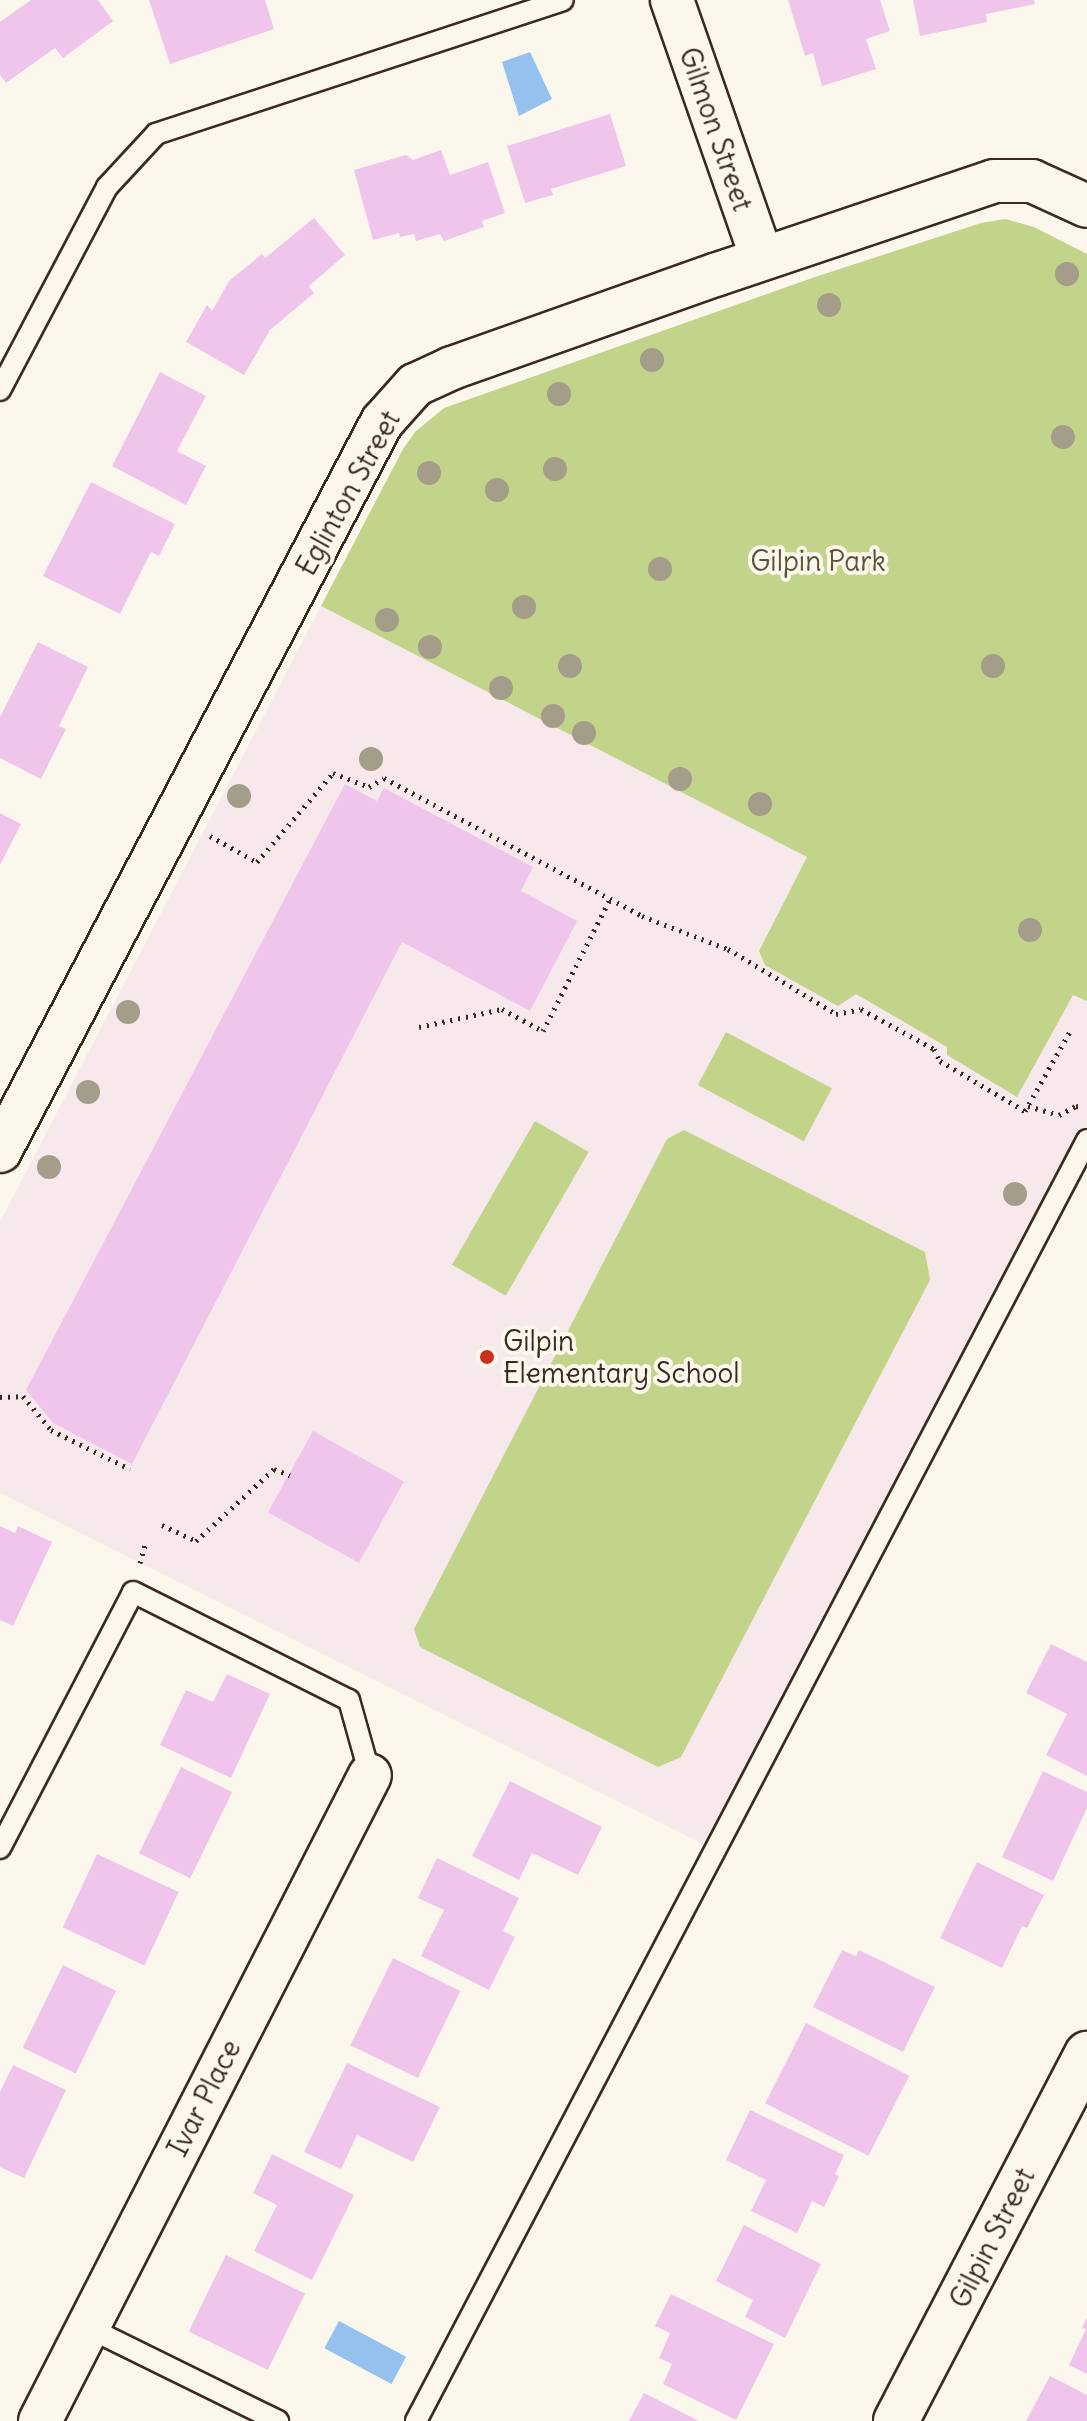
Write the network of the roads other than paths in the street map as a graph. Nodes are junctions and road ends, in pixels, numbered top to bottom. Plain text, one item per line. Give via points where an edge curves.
1 (563, 0) edge
2 (672, 0) edge
3 (1087, 206) edge
4 (762, 258) junction
5 (0, 390) edge
6 (1087, 1140) edge
7 (0, 1151) edge
8 (370, 1775) joint
9 (0, 1848) edge
10 (1087, 2054) edge
11 (87, 2327) junction
12 (40, 2421) edge
13 (278, 2421) edge
14 (416, 2421) edge
15 (896, 2421) edge

1 - 5 lane via 156,134 107,187
2 - 4 street, Gilmon Street
3 - 4 street, Eglinton Street via 1032,181 994,181
4 - 7 street, Eglinton Street via 452,368 415,385 394,405
6 - 14 lane
8 - 9 lane via 349,1700 133,1592
8 - 11 street, Ivar Place
10 - 15 street, Gilpin Street
11 - 12 street, Ivar Place
11 - 13 lane

